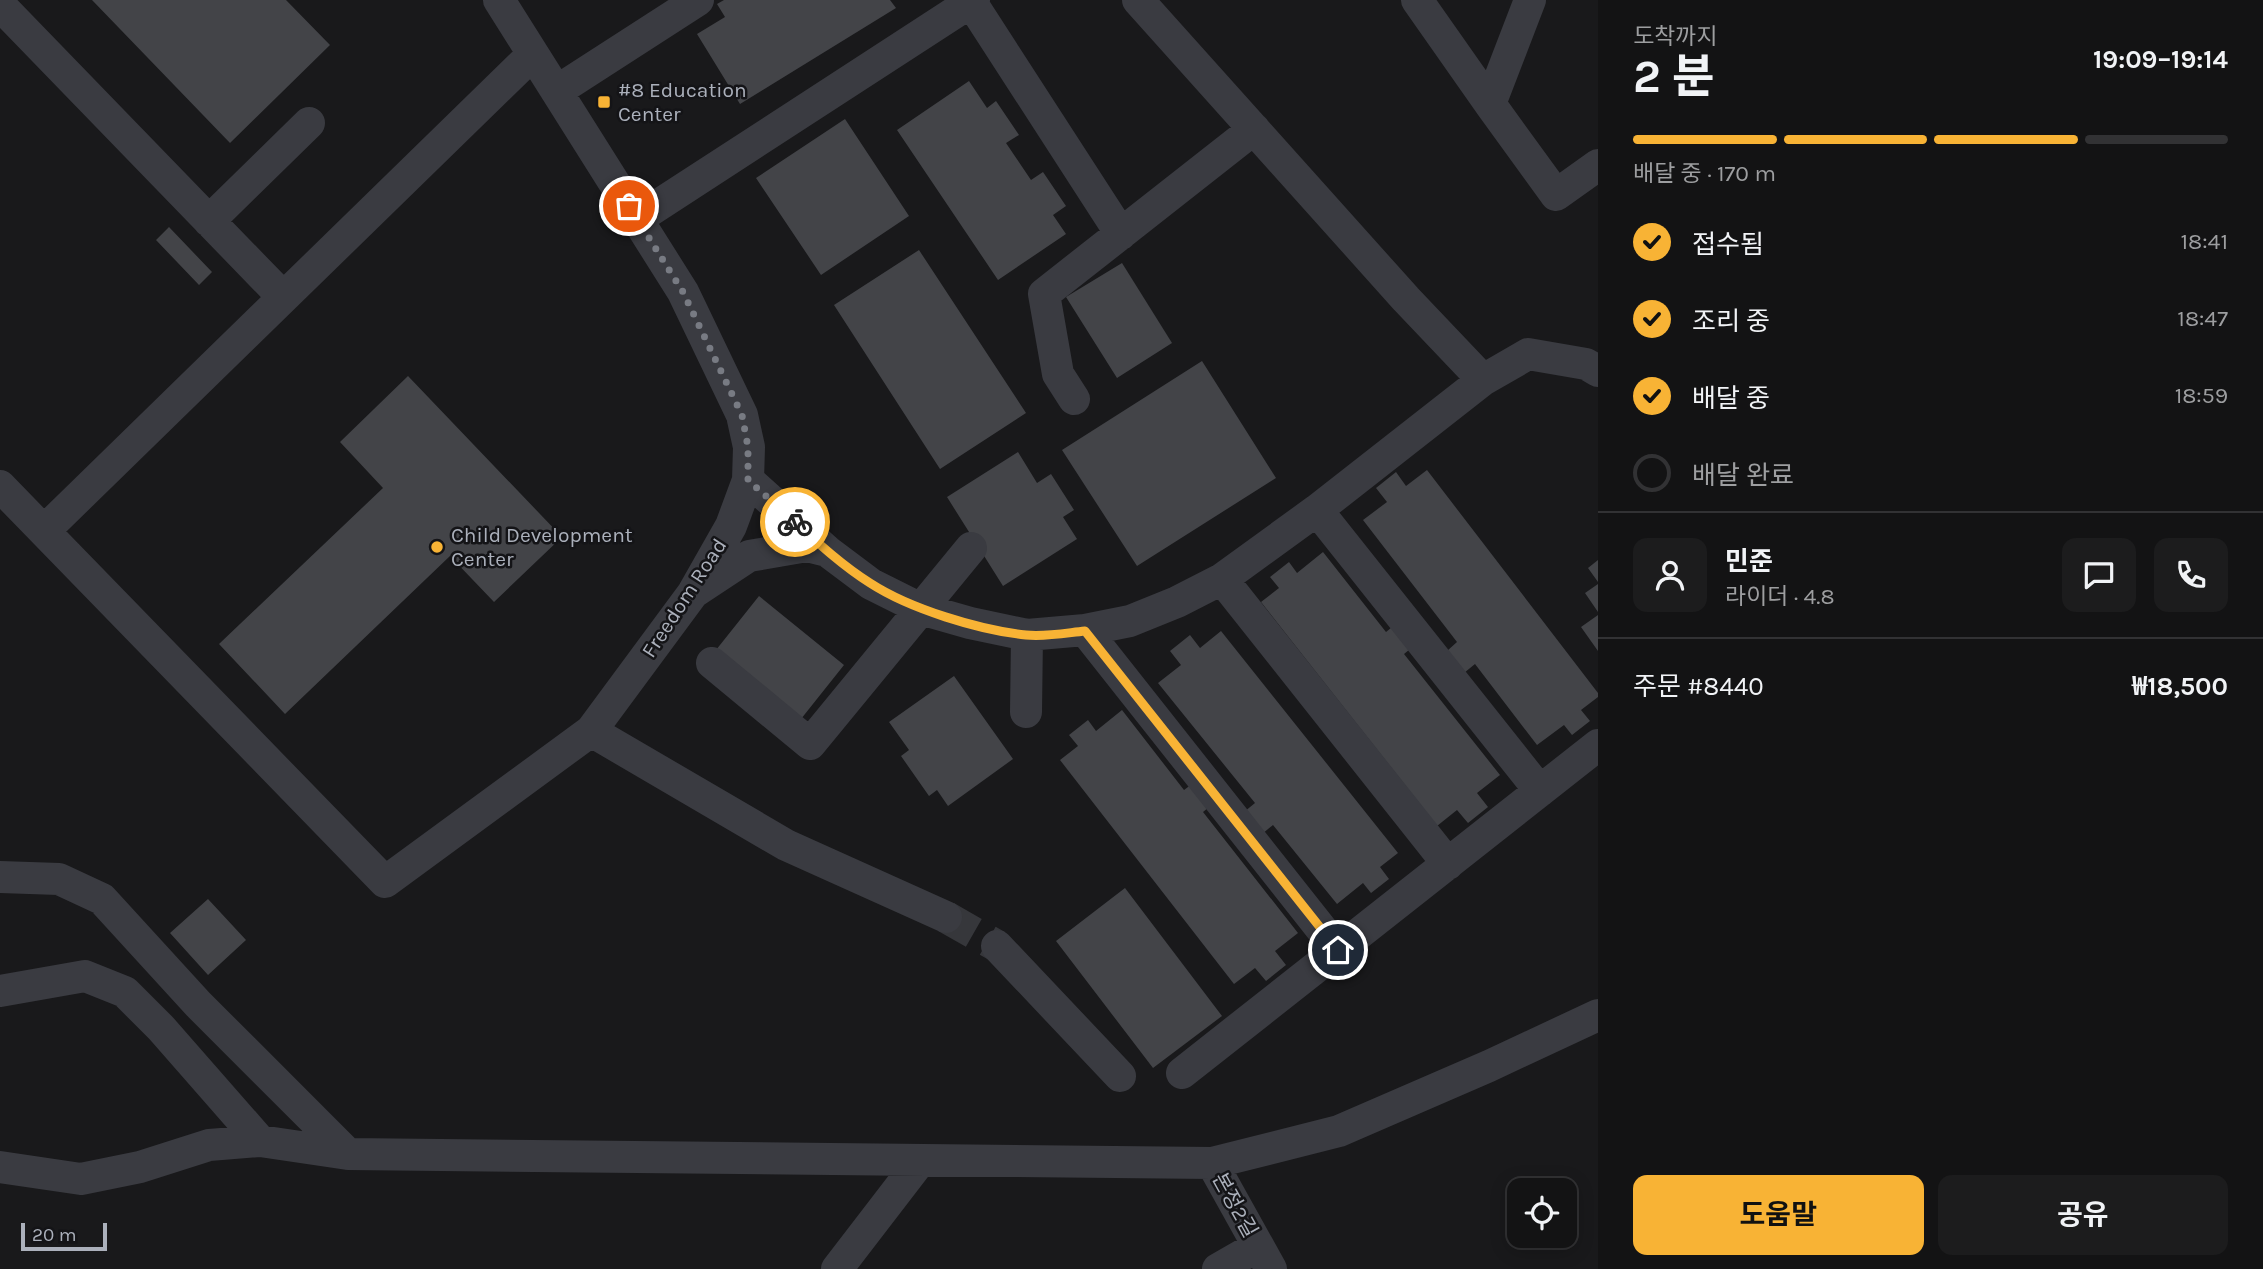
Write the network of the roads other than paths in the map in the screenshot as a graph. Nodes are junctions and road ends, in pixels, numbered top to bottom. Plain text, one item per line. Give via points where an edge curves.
1 (499, 0) edge
2 (698, 0) edge
3 (1138, 0) edge
4 (1417, 0) edge
5 (1530, 0) edge
6 (972, 1) edge
7 (0, 5) edge
8 (533, 54) junction
9 (557, 91) junction
10 (1490, 104) junction
11 (309, 123) dead end
12 (1254, 129) junction
13 (1598, 165) edge
14 (637, 219) junction
15 (209, 221) junction
16 (1121, 234) junction
17 (284, 297) junction
18 (1598, 371) edge
19 (1483, 380) junction
20 (1074, 399) dead end
21 (748, 480) junction
22 (0, 486) edge
23 (1317, 510) junction
24 (44, 531) junction
25 (971, 548) dead end
26 (827, 551) junction
27 (1222, 579) junction
28 (693, 593) junction
29 (921, 609) junction
30 (1085, 631) junction
31 (1027, 635) junction
32 (712, 663) dead end
33 (1026, 712) dead end
34 (591, 731) junction
35 (1598, 745) edge
36 (1540, 791) junction
37 (1448, 864) junction
38 (0, 877) edge
39 (946, 917) tunnel mouth
40 (997, 946) tunnel mouth
41 (1338, 950) junction
42 (0, 991) edge
43 (1598, 1015) edge
44 (1182, 1073) dead end
45 (1120, 1076) dead end
46 (260, 1142) junction
47 (348, 1154) junction
48 (920, 1161) junction
49 (1212, 1163) junction
50 (0, 1167) edge
51 (1264, 1257) edge
52 (837, 1269) edge
53 (1218, 1269) edge

1 - 8 street, Freedom Road
2 - 9 street
3 - 12 street
4 - 10 street
5 - 10 street
6 - 14 street
6 - 16 street
7 - 15 street
8 - 9 street, Freedom Road
8 - 17 street
9 - 14 street, Freedom Road
10 - 13 street via 1556,195
11 - 15 street
12 - 16 street
12 - 19 street
14 - 21 street, Freedom Road via 683,292 742,415
15 - 17 street
16 - 20 street via 1044,294 1058,374
17 - 24 street
18 - 19 street via 1586,364 1528,354
19 - 23 street
21 - 26 street
21 - 28 street, Freedom Road via 731,526
22 - 24 street
23 - 27 street
23 - 36 street
24 - 34 street, Freedom Road via 385,882
25 - 29 street
26 - 28 street via 807,546 749,556
26 - 29 street via 871,584
27 - 30 street via 1130,621
27 - 37 street
28 - 34 street, Freedom Road
29 - 31 street
29 - 32 street via 810,744
30 - 31 street
30 - 41 street
31 - 33 street
34 - 39 street via 786,845
35 - 36 street
36 - 37 street
37 - 41 street
38 - 47 street via 59,879 102,899 198,1004
40 - 45 street
41 - 44 street
42 - 46 street via 85,976 125,992
43 - 49 street via 1339,1131
46 - 47 street
46 - 50 street via 209,1145 141,1167 81,1178
47 - 48 street
48 - 49 street
48 - 52 street
49 - 51 street, 본정2길
51 - 53 street, 본정2길

